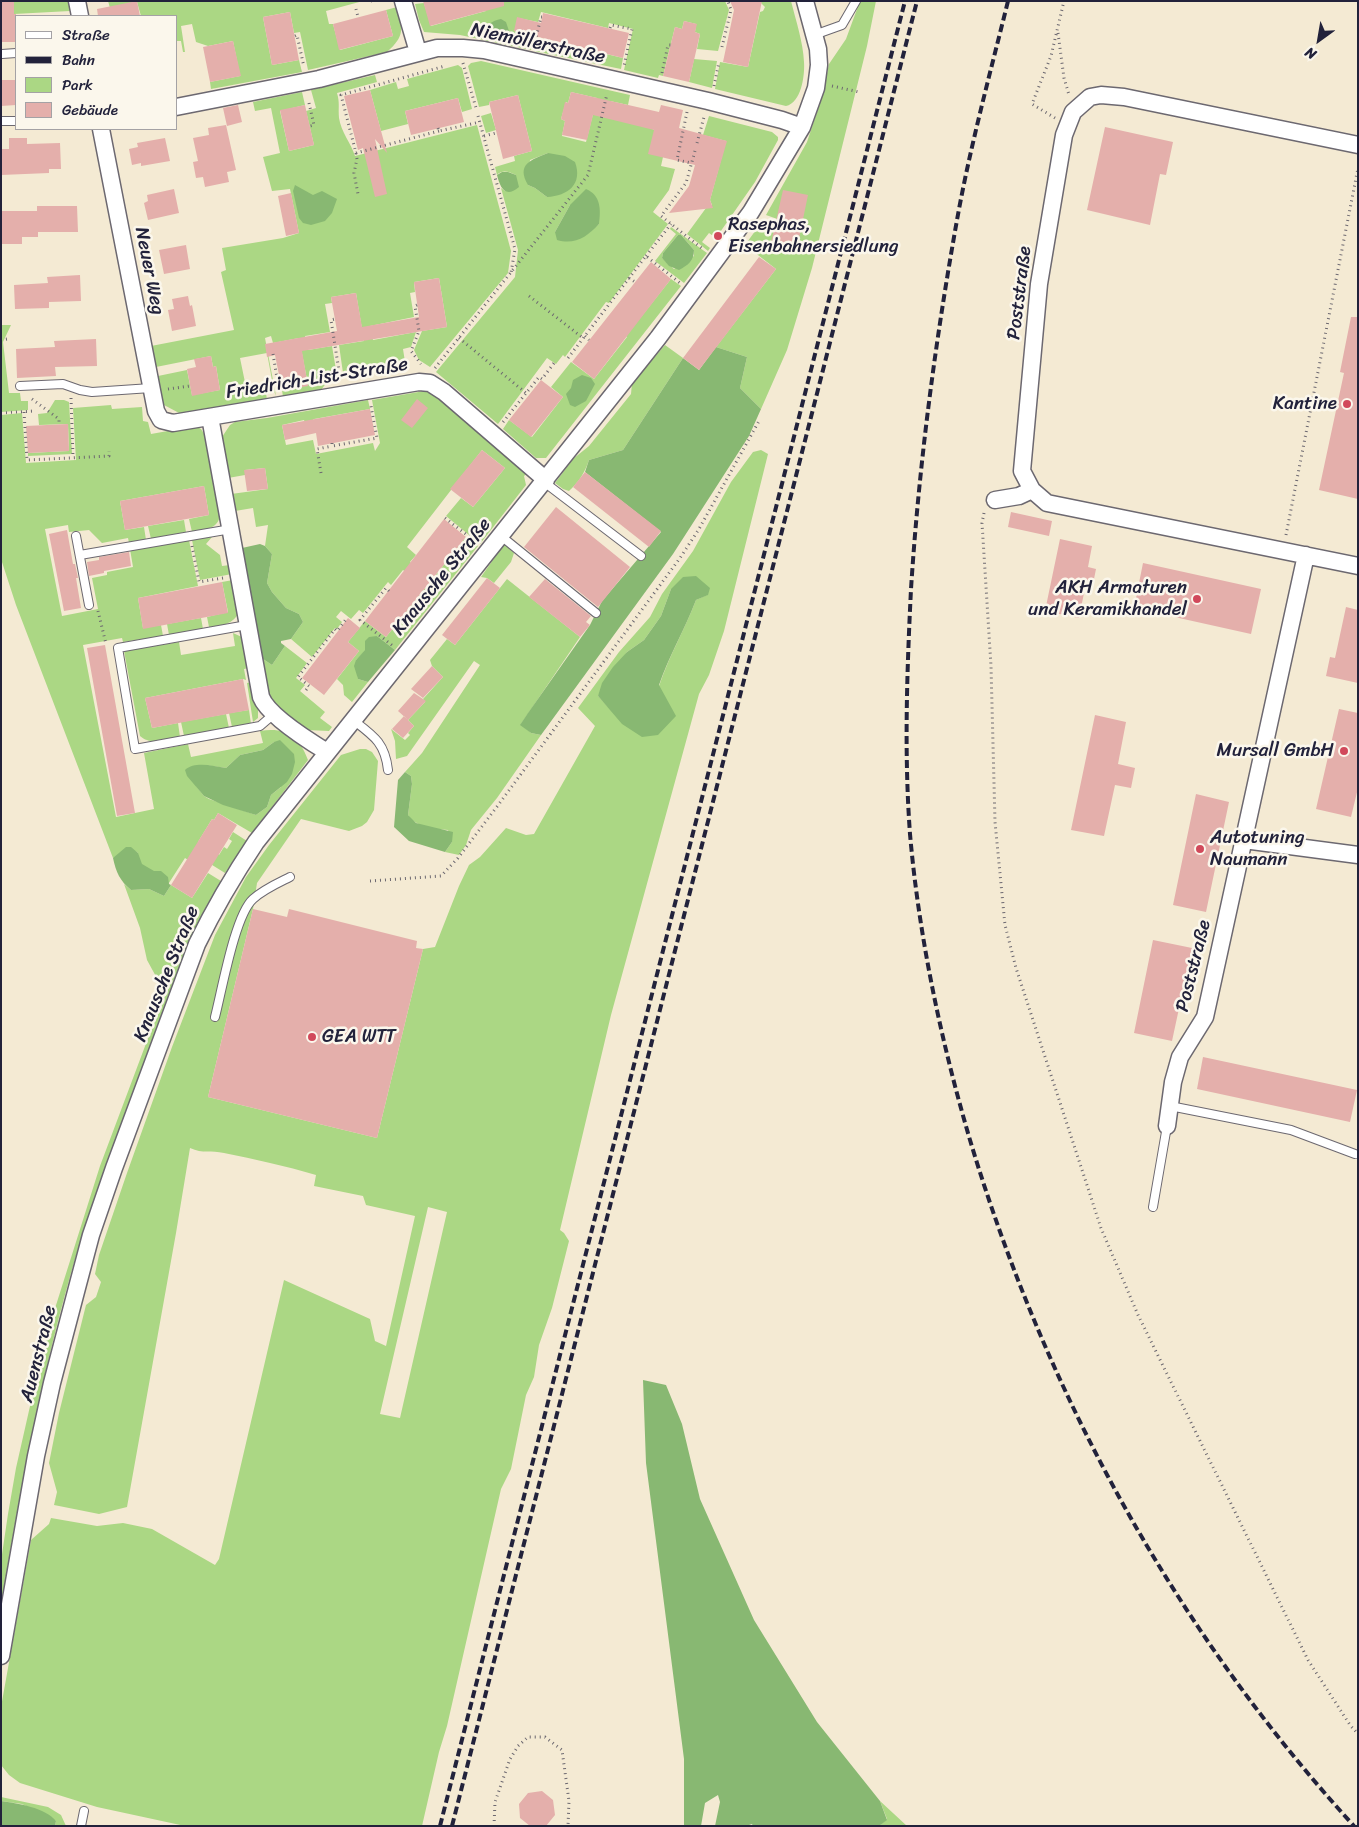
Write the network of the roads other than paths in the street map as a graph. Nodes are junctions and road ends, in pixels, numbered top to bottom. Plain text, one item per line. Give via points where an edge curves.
1 (77, 1) edge
2 (403, 1) edge
3 (805, 1) edge
4 (856, 1) edge
5 (80, 15) edge
6 (814, 35) junction
7 (418, 52) junction
8 (15, 53) edge
9 (2, 54) edge
10 (178, 107) edge
11 (1, 121) edge
12 (15, 121) edge
13 (802, 128) junction
14 (101, 130) edge
15 (1358, 145) edge
16 (20, 386) dead end
17 (152, 390) junction
18 (210, 417) junction
19 (162, 420) joint
20 (545, 481) junction
21 (1032, 490) junction
22 (995, 500) road end
23 (231, 529) junction
24 (76, 536) dead end
25 (501, 536) junction
26 (80, 555) junction
27 (1306, 555) junction
28 (640, 556) dead end
29 (1358, 566) edge
30 (89, 605) road end
31 (596, 613) dead end
32 (247, 624) junction
33 (274, 714) junction
34 (353, 720) junction
35 (327, 752) junction
36 (388, 770) dead end
37 (1244, 840) junction
38 (1358, 855) edge
39 (290, 877) dead end
40 (215, 1017) dead end
41 (150, 1071) joint
42 (1170, 1106) junction
43 (1167, 1126) joint
44 (1355, 1154) dead end
45 (1153, 1207) dead end
46 (1, 1656) edge
47 (84, 1811) dead end
48 (81, 1826) edge

1 - 5 street
2 - 7 street
3 - 6 street, Knausche Straße
4 - 6 lane via 842,25
6 - 13 street, Knausche Straße via 819,66 817,82
7 - 10 street, Niemöllerstraße via 307,82
7 - 13 street, Niemöllerstraße via 437,48 484,50 690,97 708,109 782,120
8 - 9 lane
11 - 12 lane
13 - 20 street, Knausche Straße via 751,212 717,260
14 - 17 street, Neuer Weg
15 - 21 street, Poststraße via 1124,97 1090,97 1070,119 1064,135 1039,284 1022,471
16 - 17 lane via 63,384 90,392
17 - 19 street, Neuer Weg via 156,410
18 - 19 street, Friedrich-List-Straße via 173,423
18 - 20 street, Friedrich-List-Straße via 419,382 431,377
18 - 23 street, Friedrich-List-Straße
20 - 25 street, Knausche Straße
20 - 28 lane
21 - 22 street
21 - 27 street via 1047,503
23 - 26 lane
23 - 32 street, Friedrich-List-Straße
24 - 26 lane
25 - 31 lane
25 - 34 street, Knausche Straße
26 - 30 lane
27 - 29 street
27 - 37 street, Poststraße
32 - 33 street, Friedrich-List-Straße via 261,697
32 - 33 lane via 118,648 135,749 260,726
33 - 35 street, Friedrich-List-Straße
34 - 35 street, Knausche Straße
34 - 36 lane via 384,749
35 - 41 street, Knausche Straße via 256,842 220,900 197,944
37 - 38 street
37 - 42 street, Poststraße via 1205,1017 1180,1057
39 - 40 lane via 266,890 247,907 233,944
41 - 46 street, Auenstraße via 91,1235 52,1383
42 - 43 street, Poststraße
42 - 44 lane via 1291,1130
43 - 45 lane
47 - 48 lane

